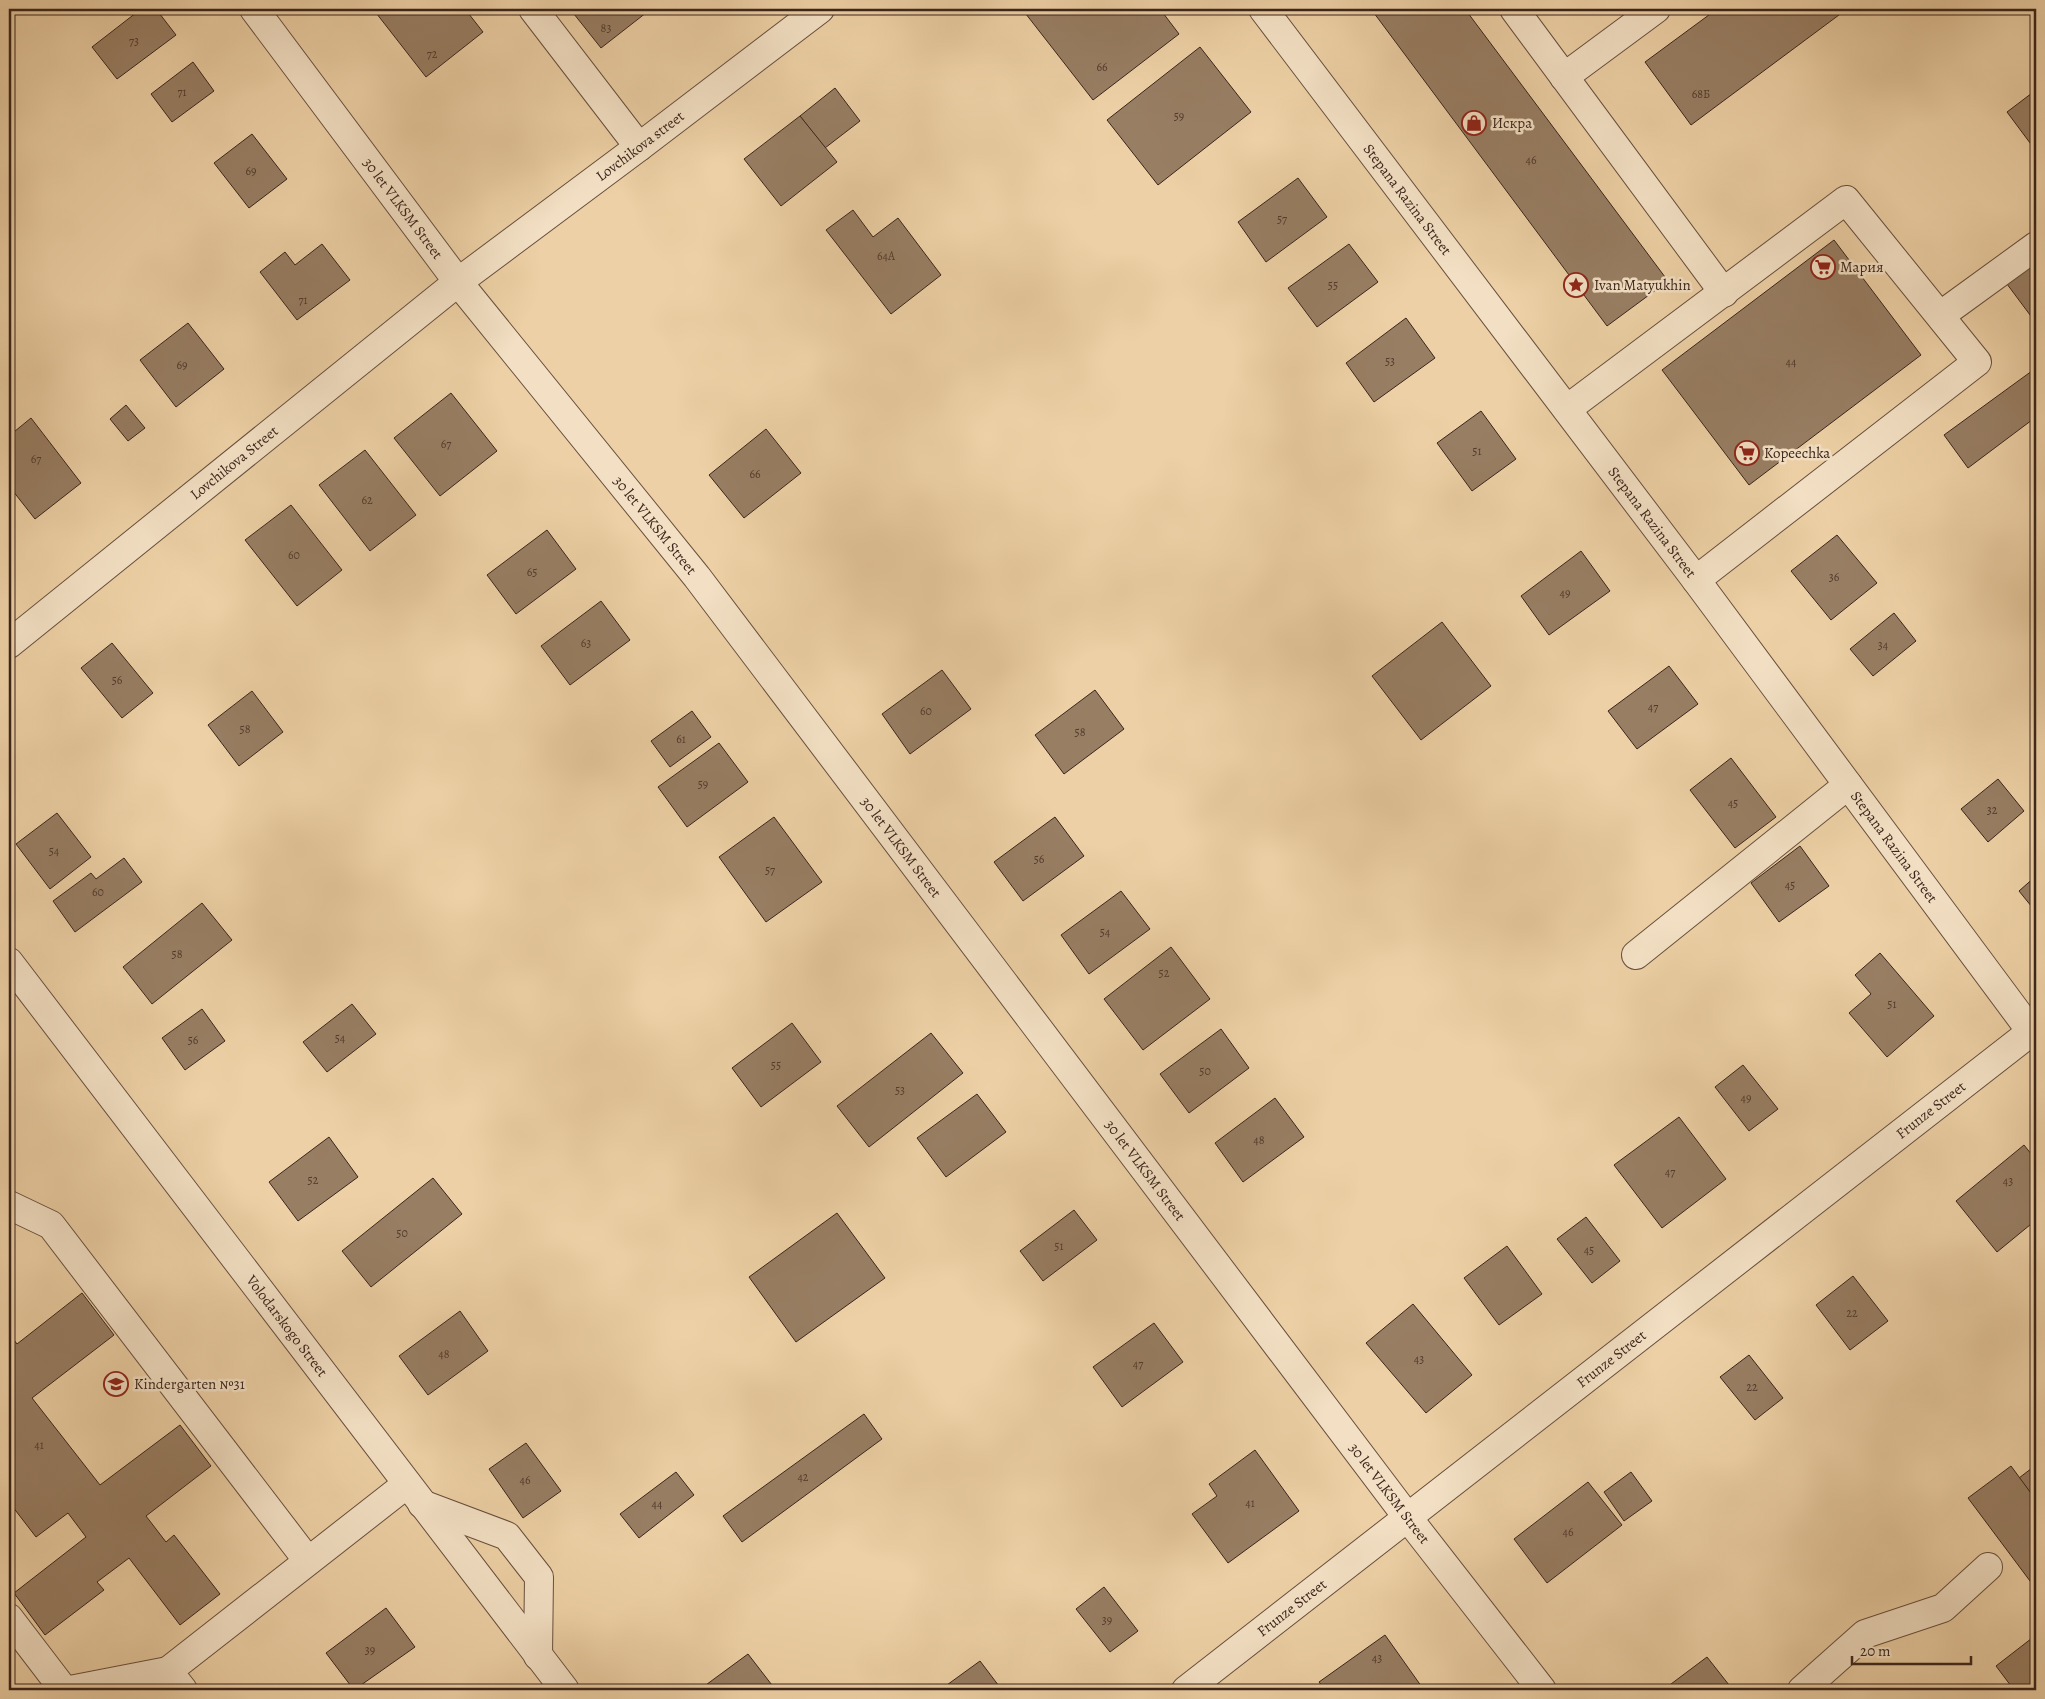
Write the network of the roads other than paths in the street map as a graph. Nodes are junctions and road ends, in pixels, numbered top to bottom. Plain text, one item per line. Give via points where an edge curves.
1 (254, 9) edge
2 (533, 9) edge
3 (820, 9) edge
4 (1263, 9) edge
5 (1514, 9) edge
6 (1656, 9) edge
7 (1564, 76) junction
8 (639, 147) junction
9 (2036, 246) edge
10 (458, 282) junction
11 (1724, 293) junction
12 (1941, 315) junction
13 (1567, 409) junction
14 (1696, 580) junction
15 (9, 644) edge
16 (1848, 785) junction
17 (1636, 955) dead end
18 (9, 962) edge
19 (2035, 1032) edge
20 (9, 1205) edge
21 (414, 1494) junction
22 (1408, 1518) junction
23 (308, 1561) junction
24 (1988, 1567) dead end
25 (9, 1618) edge
26 (538, 1656) junction
27 (175, 1680) edge
28 (64, 1690) edge
29 (70, 1690) edge
30 (565, 1690) edge
31 (1186, 1690) edge
32 (1542, 1690) edge
33 (1802, 1690) edge

1 - 10 street, 30 let VLKSM Street
2 - 8 street
3 - 8 street, Lovchikova street
4 - 13 street, Stepana Razina Street
5 - 7 street
6 - 7 street
7 - 11 street
8 - 10 street, Lovchikova street
9 - 12 street
10 - 15 street, Lovchikova Street
10 - 22 street, 30 let VLKSM Street via 697,577
11 - 12 street via 1846,200
11 - 13 street
12 - 14 street via 1977,362
13 - 14 street, Stepana Razina Street
14 - 16 street, Stepana Razina Street
16 - 17 street
16 - 19 street, Stepana Razina Street
18 - 21 street, Volodarskogo Street
19 - 22 street, Frunze Street
20 - 23 street via 51,1226
21 - 23 street
21 - 26 street, Volodarskogo Street
21 - 26 street via 506,1536 539,1577
22 - 31 street, Frunze Street
22 - 32 street, 30 let VLKSM Street
23 - 27 street
24 - 33 street via 1943,1608 1865,1634
25 - 28 street
26 - 30 street, Volodarskogo Street
27 - 29 street

